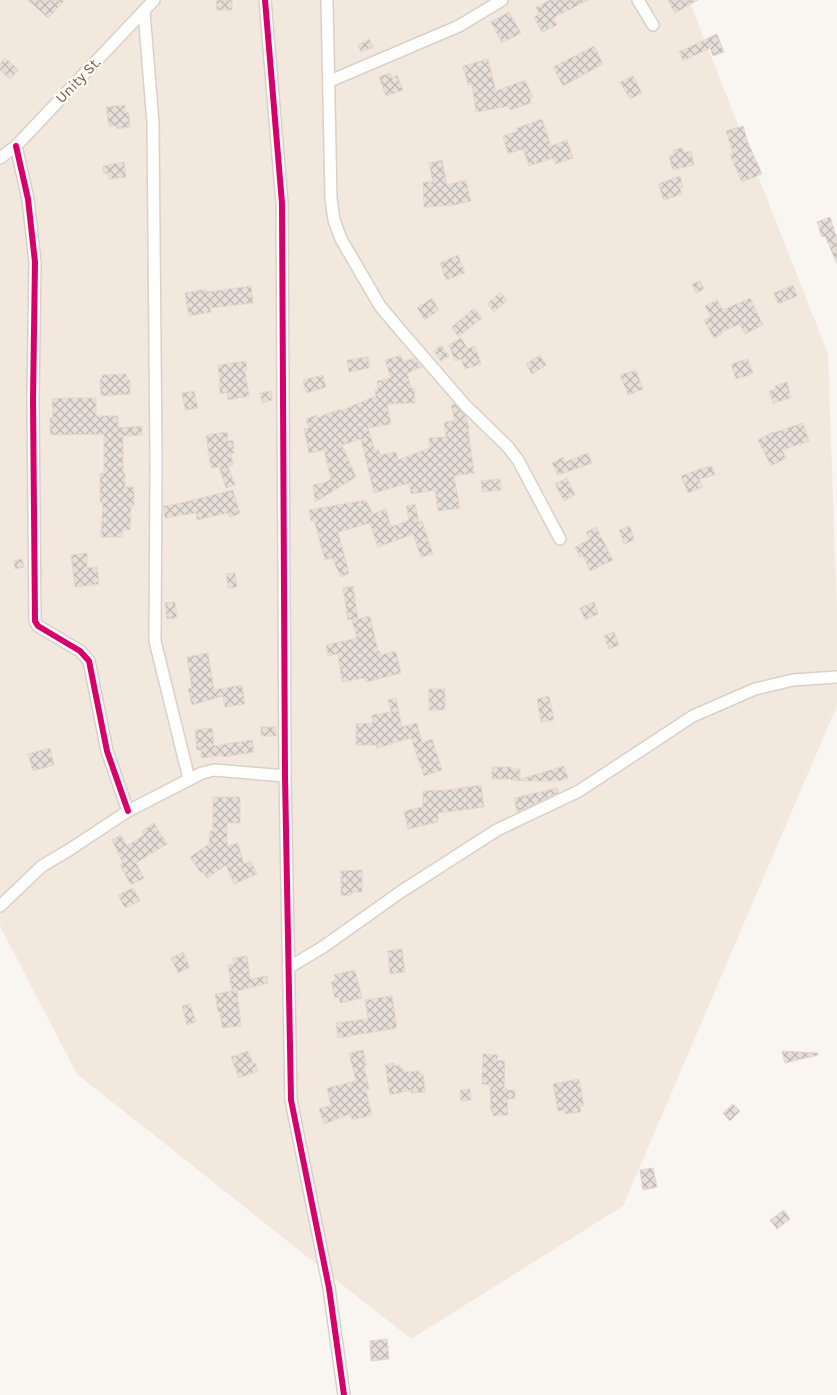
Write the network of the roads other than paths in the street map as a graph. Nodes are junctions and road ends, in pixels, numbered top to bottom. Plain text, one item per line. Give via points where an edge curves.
1 (154, 0) edge
2 (265, 0) edge
3 (327, 0) edge
4 (500, 0) edge
5 (638, 0) edge
6 (144, 12) junction
7 (653, 25) dead end
8 (330, 81) junction
9 (16, 146) junction
10 (0, 158) edge
11 (560, 539) dead end
12 (837, 677) edge
13 (285, 776) junction
14 (189, 780) junction
15 (128, 811) junction
16 (0, 906) edge
17 (288, 968) junction
18 (344, 1395) edge

1 - 6 street, Unity St.
2 - 13 street via 282,203
3 - 8 street
4 - 8 street via 459,26
5 - 7 street
6 - 9 street, Unity St.
6 - 14 street via 153,123 156,641
8 - 11 street via 331,198 341,239 380,306 518,460
9 - 10 street, Unity St.
9 - 15 street via 28,199 35,262 34,621 80,651 89,661 107,752
12 - 17 street via 793,680 755,689 693,716 578,791 497,830
13 - 14 street via 214,770
13 - 17 street
14 - 15 street
15 - 16 street via 42,866
17 - 18 street via 291,1100 328,1288

